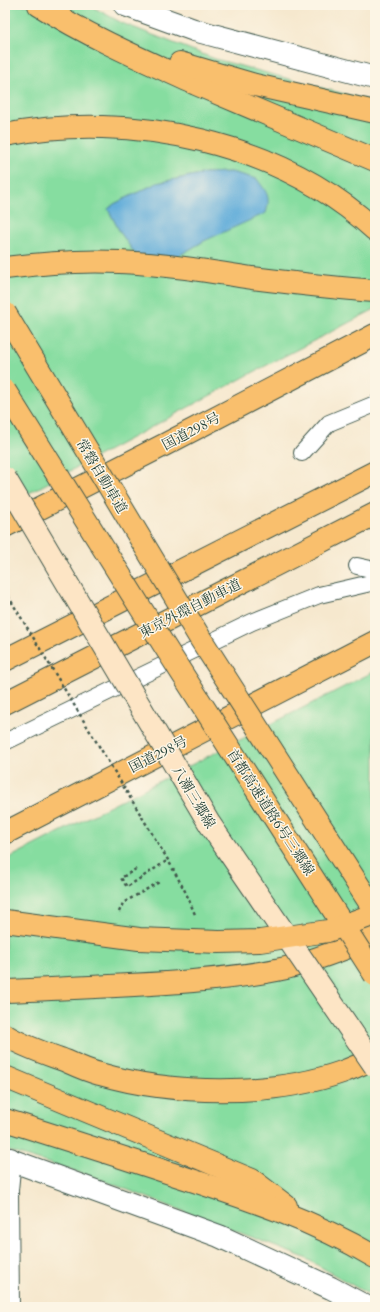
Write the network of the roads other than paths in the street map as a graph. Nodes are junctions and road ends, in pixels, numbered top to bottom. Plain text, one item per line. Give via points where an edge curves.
1 (125, 5) edge
2 (46, 10) edge
3 (375, 78) edge
4 (375, 112) edge
5 (5, 135) edge
6 (375, 160) edge
7 (375, 230) edge
8 (5, 268) edge
9 (375, 291) edge
10 (5, 313) edge
11 (375, 335) edge
12 (5, 391) edge
13 (375, 404) edge
14 (302, 452) dead end
15 (375, 472) edge
16 (5, 478) edge
17 (375, 514) edge
18 (5, 526) edge
19 (357, 566) dead end
20 (375, 570) edge
21 (375, 582) edge
22 (375, 642) edge
23 (5, 660) edge
24 (5, 703) edge
25 (5, 742) edge
26 (83, 792) junction
27 (5, 816) edge
28 (5, 833) edge
29 (375, 912) edge
30 (5, 921) edge
31 (375, 937) edge
32 (375, 975) edge
33 (5, 991) edge
34 (5, 1035) edge
35 (375, 1058) edge
36 (375, 1066) edge
37 (5, 1077) edge
38 (5, 1120) edge
39 (7, 1159) edge
40 (304, 1220) junction
41 (375, 1257) edge
42 (8, 1307) edge
43 (367, 1307) edge

1 - 3 street via 194,30
2 - 4 highway via 153,54 203,70 262,87
2 - 6 highway via 166,71
5 - 7 highway via 66,127 104,127 188,137 229,148 303,179 335,198
8 - 9 highway via 34,264 119,262
10 - 29 highway, 常磐自動車道, bridge via 200,638
11 - 18 highway, 国道298号
12 - 32 highway, 首都高速道路6号三郷線, bridge
13 - 14 lane via 329,423
15 - 23 highway
16 - 36 main road, 八潮三郷線, bridge via 209,823
17 - 24 highway, 東京外環自動車道
19 - 20 lane
21 - 25 lane via 319,595 252,622
22 - 26 highway, 国道298号
26 - 27 highway
26 - 28 highway, 国道298号
29 - 30 highway, bridge via 328,931 260,941 219,942 139,939
31 - 33 highway, bridge via 285,968 250,974 130,986
34 - 35 highway via 50,1056 100,1074 148,1085 200,1091 298,1084 342,1072
37 - 40 highway via 252,1180
38 - 40 highway via 240,1196
39 - 42 street
39 - 43 street via 219,1236
40 - 41 highway

